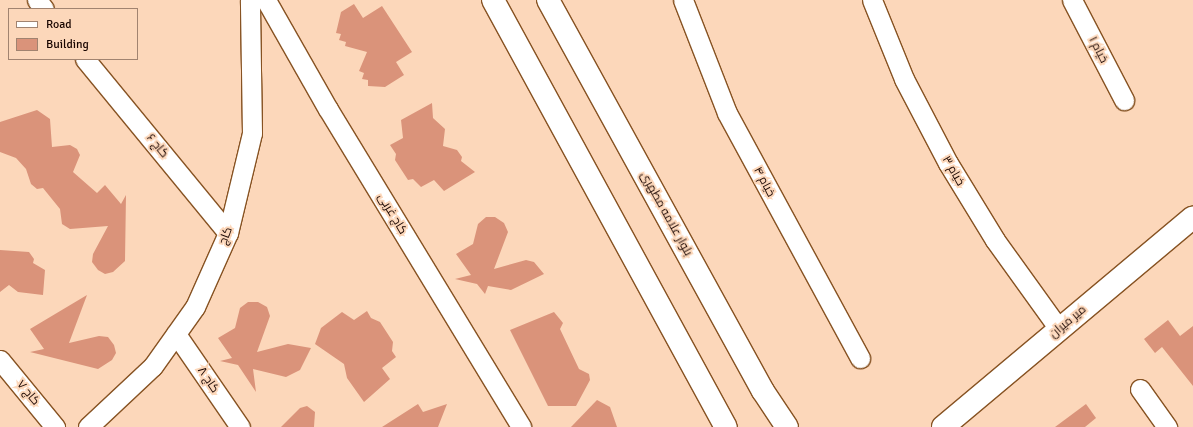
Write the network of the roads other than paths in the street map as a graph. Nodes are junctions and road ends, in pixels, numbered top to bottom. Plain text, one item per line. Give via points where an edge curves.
1 (37, 0) edge
2 (250, 0) edge
3 (266, 0) edge
4 (493, 0) edge
5 (548, 0) edge
6 (683, 0) edge
7 (872, 0) edge
8 (1072, 0) edge
9 (43, 8) edge
10 (86, 60) edge
11 (1124, 100) dead end
12 (1193, 218) edge
13 (228, 233) junction
14 (1059, 329) junction
15 (176, 334) junction
16 (860, 358) dead end
17 (0, 360) edge
18 (1140, 389) dead end
19 (55, 427) edge
20 (88, 427) edge
21 (240, 427) edge
22 (521, 427) edge
23 (726, 427) edge
24 (787, 427) edge
25 (943, 427) edge
26 (1167, 427) edge

1 - 9 street
2 - 13 street, کاج via 252,133
3 - 22 street, کاج غربی via 328,109
4 - 23 main road
5 - 24 main road, بلوار علامه مطهری via 763,391
6 - 16 street, خیام ۴ via 727,113
7 - 14 street, خیام ۳ via 904,79 948,163 994,240
8 - 11 street, خیام ۱
10 - 13 street, کاج ۶
12 - 14 main road, میر میران
13 - 15 street, کاج via 195,307
14 - 25 main road, میر میران
15 - 20 street, کاج via 154,366
15 - 21 street, کاج ۸
17 - 19 street, کاج ۷
18 - 26 street

